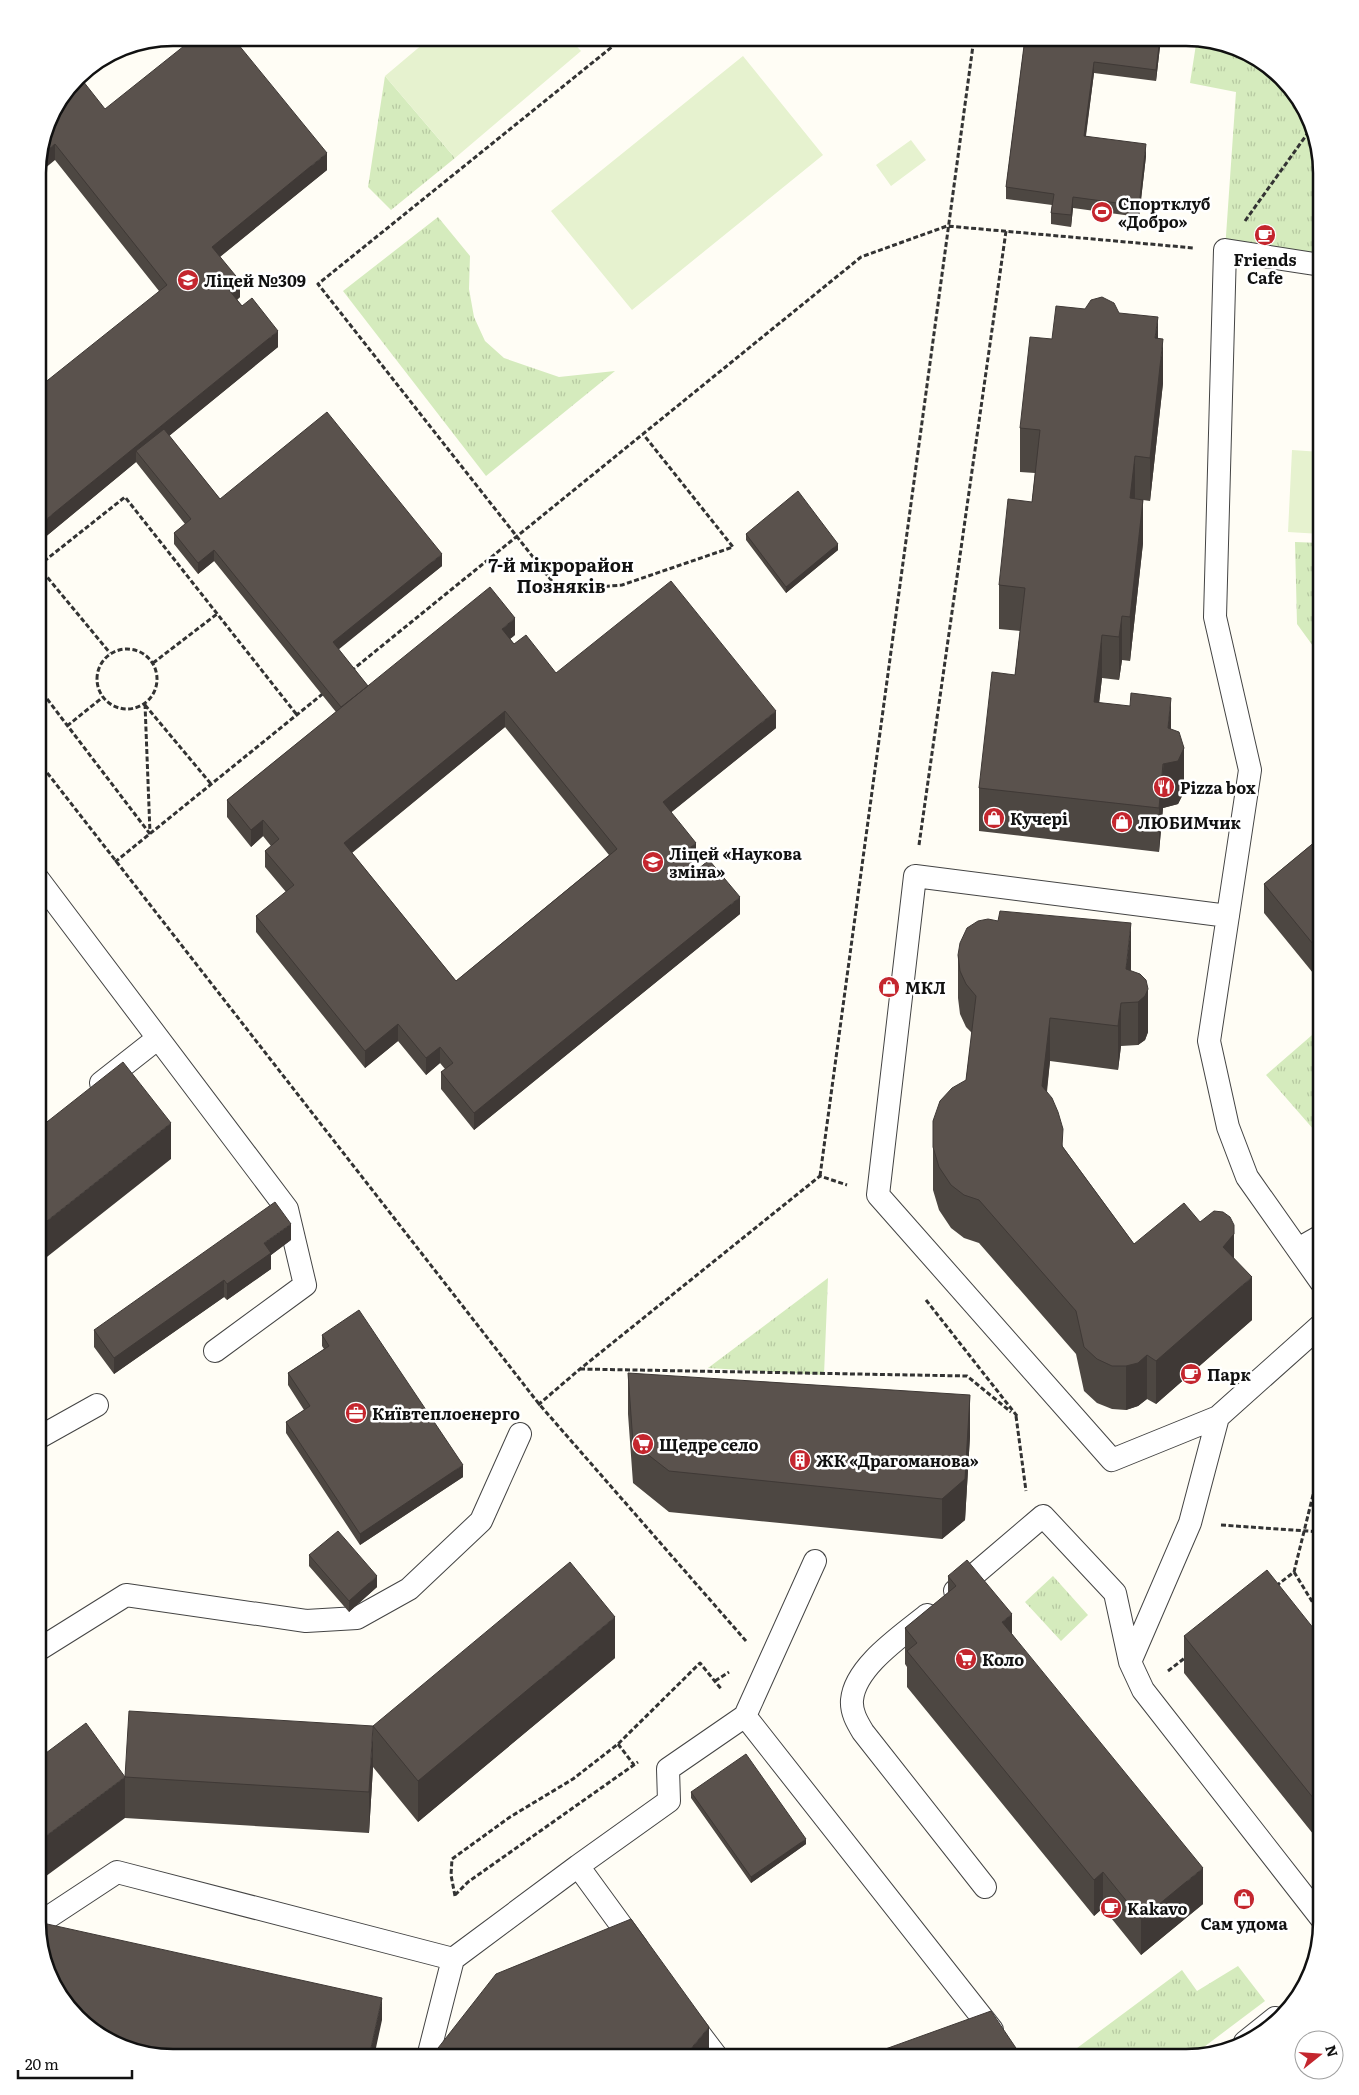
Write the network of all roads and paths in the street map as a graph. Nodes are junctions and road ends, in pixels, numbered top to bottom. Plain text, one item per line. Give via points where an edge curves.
1 (611, 47) edge
2 (973, 47) edge
3 (1306, 135) edge
4 (947, 226) junction
5 (1006, 231) junction
6 (1225, 250) junction
7 (1313, 264) edge
8 (642, 434) junction
9 (516, 536) junction
10 (47, 559) edge
11 (47, 577) edge
12 (217, 614) junction
13 (110, 653) junction
14 (154, 663) junction
15 (348, 672) edge
16 (328, 689) edge
17 (102, 697) junction
18 (47, 699) edge
19 (145, 704) junction
20 (297, 714) junction
21 (67, 726) junction
22 (47, 773) edge
23 (211, 784) junction
24 (150, 834) junction
25 (115, 862) junction
26 (915, 876) junction
27 (47, 890) edge
28 (1228, 916) junction
29 (158, 1039) junction
30 (83, 1098) edge
31 (820, 1176) junction
32 (848, 1185) dead end
33 (1313, 1241) edge
34 (1298, 1249) junction
35 (1313, 1270) edge
36 (925, 1299) dead end
37 (1313, 1333) edge
38 (215, 1351) dead end
39 (580, 1369) junction
40 (539, 1404) junction
41 (97, 1405) dead end
42 (1017, 1416) junction
43 (1218, 1417) junction
44 (46, 1433) edge
45 (520, 1434) dead end
46 (1313, 1495) edge
47 (1043, 1516) junction
48 (1190, 1523) junction
49 (1304, 1530) junction
50 (1313, 1531) edge
51 (816, 1561) dead end
52 (1294, 1572) junction
53 (1271, 1590) edge
54 (1313, 1602) edge
55 (46, 1645) edge
56 (751, 1646) dead end
57 (1188, 1655) dead end
58 (1130, 1662) junction
59 (700, 1663) dead end
60 (736, 1667) dead end
61 (715, 1681) dead end
62 (1144, 1690) junction
63 (745, 1716) junction
64 (618, 1744) junction
65 (642, 1759) dead end
66 (634, 1765) junction
67 (578, 1866) junction
68 (984, 1887) dead end
69 (1313, 1906) edge
70 (46, 1919) edge
71 (453, 1959) junction
72 (647, 1962) edge
73 (682, 2010) edge
74 (990, 2037) edge
75 (430, 2048) edge
76 (711, 2049) edge

1 - 9 path via 318,284
2 - 4 path
3 - 6 path
4 - 5 path
4 - 8 path via 861,257
4 - 31 path
5 - 6 path
5 - 26 path
6 - 7 lane
6 - 28 lane via 1215,617 1250,770
8 - 9 path
8 - 9 path via 733,547 622,585 587,588 555,585
9 - 15 path
10 - 12 path via 125,497
11 - 13 path
12 - 14 path
12 - 20 path
13 - 14 path via 129,648
13 - 17 path via 98,669 98,688
14 - 19 path via 158,680 156,690
16 - 20 path
17 - 19 path via 109,704 127,710
17 - 21 path
18 - 21 path
19 - 23 path
19 - 24 path
20 - 23 path
21 - 24 path
22 - 25 path
23 - 24 path
24 - 25 path
25 - 40 path
26 - 28 lane
26 - 43 lane via 878,1195 1112,1460
27 - 29 lane
28 - 34 lane via 1209,1041 1228,1127 1247,1177
29 - 30 lane
29 - 38 lane via 288,1209 305,1285
31 - 32 path
31 - 39 path
33 - 34 lane
34 - 35 lane
36 - 42 path
37 - 43 lane
39 - 40 path
39 - 42 path via 967,1376
40 - 56 path
41 - 44 lane
42 - 47 path via 1026,1493
43 - 48 lane
45 - 55 lane via 480,1521 409,1589 357,1618 306,1621 126,1595
46 - 49 path
47 - 58 lane via 1115,1594
47 - 68 lane via 874,1660 855,1687 852,1701 855,1718 863,1732
48 - 49 path
48 - 58 lane
49 - 50 path
49 - 52 path
51 - 63 lane
52 - 53 path
52 - 54 path
57 - 62 path
58 - 62 lane
59 - 64 path
60 - 61 path
62 - 69 lane
63 - 67 lane via 668,1769 669,1801
63 - 74 lane
64 - 66 path
64 - 66 path via 573,1779 510,1817 452,1859 455,1896 468,1882
65 - 66 path
67 - 71 lane
67 - 72 lane
70 - 71 lane via 117,1872
71 - 75 lane
73 - 76 lane

